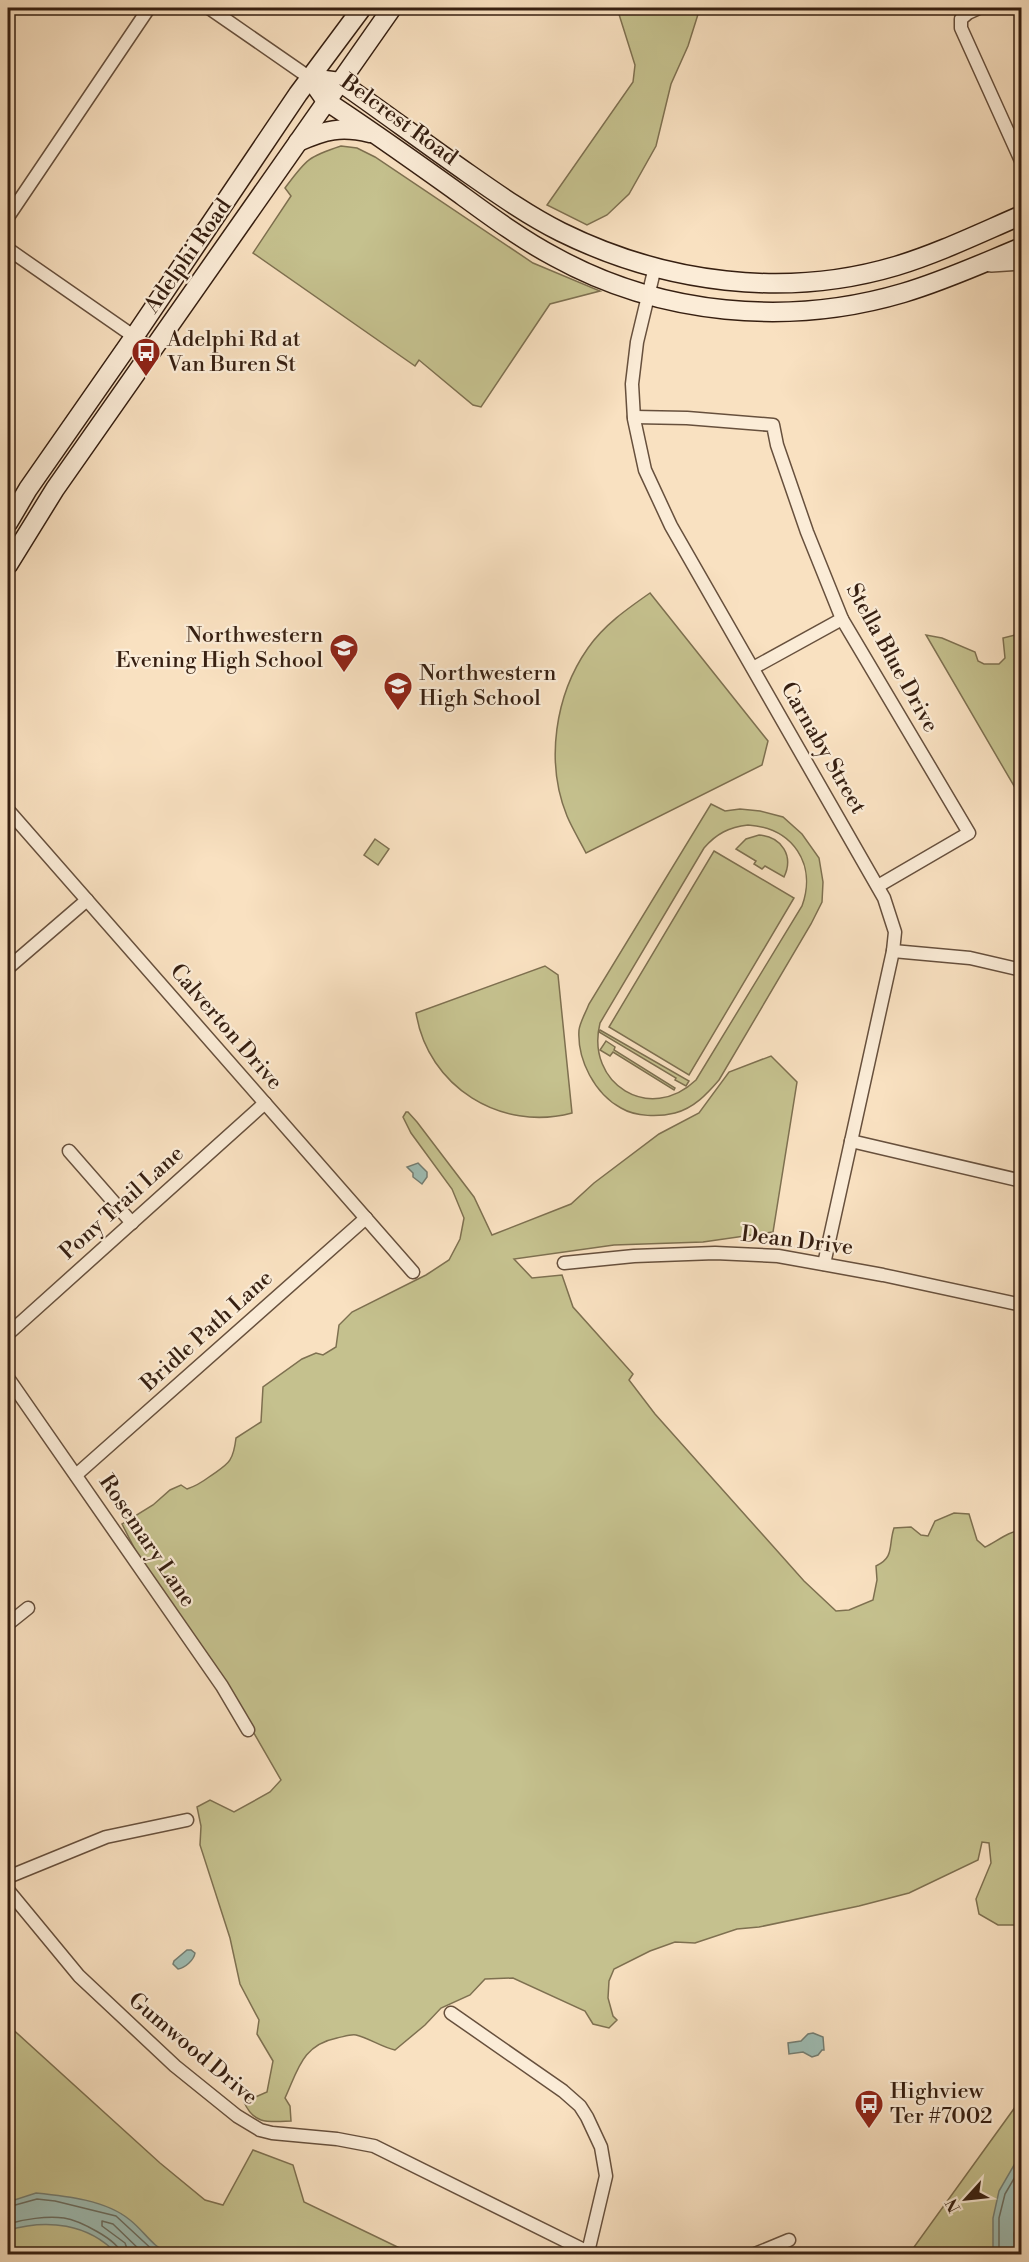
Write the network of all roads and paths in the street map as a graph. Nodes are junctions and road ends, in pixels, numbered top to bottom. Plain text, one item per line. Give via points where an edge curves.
1 (149, 8) edge
2 (209, 8) edge
3 (362, 8) edge
4 (392, 8) edge
5 (979, 8) edge
6 (310, 78) junction
7 (340, 82) junction
8 (326, 101) junction
9 (376, 135) junction
10 (296, 143) junction
11 (1022, 163) edge
12 (1022, 215) edge
13 (8, 217) edge
14 (1022, 247) edge
15 (8, 249) edge
16 (1022, 262) edge
17 (976, 266) junction
18 (655, 267) junction
19 (648, 295) junction
20 (134, 337) junction
21 (152, 349) junction
22 (634, 417) junction
23 (8, 523) edge
24 (8, 565) edge
25 (842, 619) junction
26 (753, 668) junction
27 (8, 810) edge
28 (878, 886) junction
29 (87, 900) junction
30 (893, 951) junction
31 (8, 968) edge
32 (1022, 970) edge
33 (265, 1103) junction
34 (850, 1141) junction
35 (69, 1151) dead end
36 (1022, 1181) edge
37 (366, 1218) junction
38 (132, 1223) junction
39 (564, 1263) dead end
40 (824, 1264) junction
41 (413, 1272) dead end
42 (1022, 1305) edge
43 (8, 1334) edge
44 (8, 1378) edge
45 (76, 1475) junction
46 (28, 1608) dead end
47 (8, 1624) edge
48 (248, 1731) dead end
49 (187, 1820) dead end
50 (8, 1877) edge
51 (8, 1890) edge
52 (451, 2013) dead end
53 (789, 2240) dead end
54 (590, 2253) edge
55 (755, 2254) edge

1 - 13 street
2 - 6 street
3 - 6 main road, Adelphi Road
4 - 7 main road, Adelphi Road
5 - 11 street via 961,19 961,28
6 - 7 main road, Belcrest Road
6 - 8 main road, Belcrest Road
6 - 20 main road, Adelphi Road
7 - 8 main road, Adelphi Road
7 - 18 main road, Belcrest Road via 549,226 594,247
8 - 9 main road, Belcrest Road
8 - 10 main road, Adelphi Road
9 - 10 main road via 351,129 333,130
9 - 19 main road, Belcrest Road via 555,257
10 - 21 main road, Adelphi Road
12 - 18 main road, Belcrest Road via 895,266 829,280 786,284 735,282
14 - 17 main road, Belcrest Road
15 - 20 street
16 - 17 street
17 - 19 main road, Belcrest Road via 900,294 819,309 744,311
18 - 19 street, Carnaby Street
19 - 22 street, Carnaby Street via 632,384
20 - 21 street
20 - 23 main road, Adelphi Road
21 - 24 main road, Adelphi Road via 55,489
22 - 25 street, Stella Blue Drive via 773,425 807,532
22 - 26 street, Carnaby Street via 645,470 667,517
25 - 26 street
25 - 28 street, Stella Blue Drive via 969,833
26 - 28 street, Carnaby Street
27 - 29 street, Calverton Drive
28 - 30 street, Carnaby Street via 895,932
29 - 31 street
29 - 33 street, Calverton Drive
30 - 32 street via 970,958
30 - 34 street, Carnaby Street
33 - 37 street, Calverton Drive
33 - 38 street, Pony Trail Lane
34 - 36 street
34 - 40 street, Carnaby Street
35 - 38 street
37 - 41 street, Calverton Drive
37 - 45 street, Bridle Path Lane
38 - 43 street, Pony Trail Lane
39 - 40 street, Dean Drive via 715,1253 778,1256
40 - 42 street, Dean Drive
44 - 45 street, Rosemary Lane
45 - 48 street, Rosemary Lane via 222,1686
46 - 47 street
49 - 50 street via 106,1837
51 - 54 street, Gumwood Drive via 79,1976 175,2066 249,2124 272,2133 374,2146
52 - 54 street via 574,2099 587,2117 601,2147 606,2176
53 - 55 street

